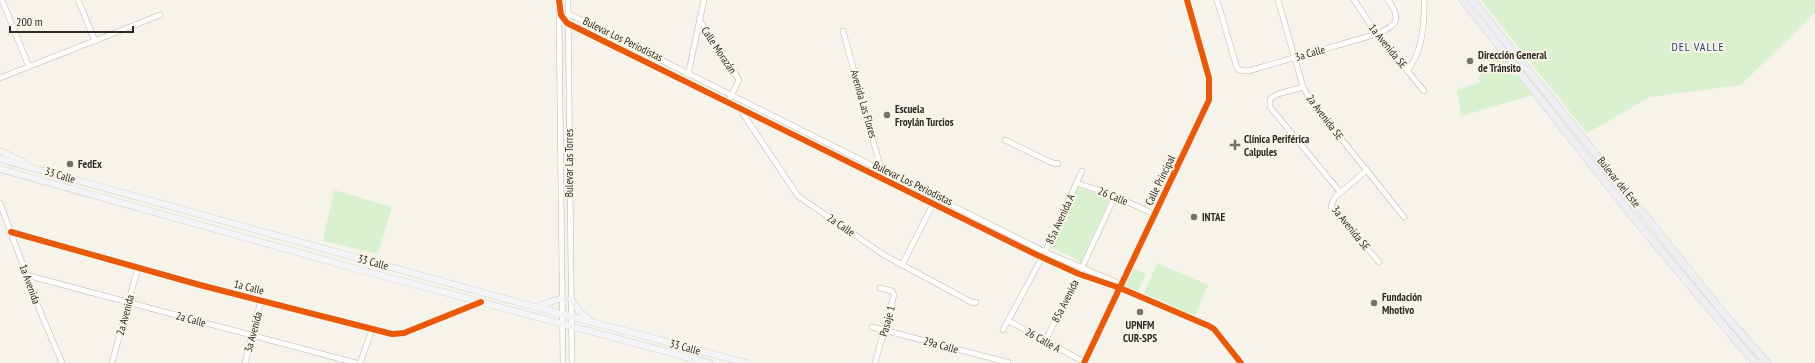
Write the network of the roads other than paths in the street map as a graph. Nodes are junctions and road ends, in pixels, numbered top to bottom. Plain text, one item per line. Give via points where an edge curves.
1 (2, 0) edge
2 (78, 0) edge
3 (559, 0) edge
4 (568, 0) edge
5 (704, 0) edge
6 (1187, 0) edge
7 (1218, 0) edge
8 (1278, 0) edge
9 (1354, 0) edge
10 (1388, 0) edge
11 (1424, 0) edge
12 (1463, 0) edge
13 (1472, 0) edge
14 (569, 14) junction
15 (160, 15) dead end
16 (699, 19) junction
17 (569, 24) junction
18 (843, 31) dead end
19 (1377, 34) junction
20 (95, 41) junction
21 (1294, 58) junction
22 (29, 67) junction
23 (1407, 70) junction
24 (688, 74) junction
25 (0, 78) edge
26 (685, 81) junction
27 (1303, 87) junction
28 (1424, 91) dead end
29 (731, 96) junction
30 (728, 102) junction
31 (742, 109) junction
32 (1005, 140) dead end
33 (1589, 145) junction
34 (1581, 150) junction
35 (0, 151) edge
36 (0, 159) edge
37 (1058, 164) dead end
38 (33, 167) junction
39 (0, 169) edge
40 (1367, 170) junction
41 (882, 171) junction
42 (1082, 171) dead end
43 (881, 178) junction
44 (1077, 183) junction
45 (1340, 192) junction
46 (1115, 196) junction
47 (0, 203) edge
48 (933, 204) junction
49 (1154, 214) junction
50 (1404, 217) dead end
51 (11, 232) junction
52 (1043, 255) junction
53 (1379, 262) dead end
54 (902, 265) junction
55 (138, 267) junction
56 (1080, 272) junction
57 (26, 275) junction
58 (880, 288) dead end
59 (1120, 288) junction
60 (562, 298) junction
61 (571, 299) junction
62 (261, 300) junction
63 (128, 302) junction
64 (481, 302) junction
65 (976, 302) dead end
66 (534, 307) junction
67 (563, 314) junction
68 (571, 316) junction
69 (1009, 321) junction
70 (598, 323) junction
71 (563, 324) junction
72 (571, 326) junction
73 (872, 327) dead end
74 (372, 330) junction
75 (1003, 330) dead end
76 (885, 331) junction
77 (252, 335) junction
78 (1045, 341) junction
79 (62, 363) edge
80 (112, 363) edge
81 (245, 363) edge
82 (356, 363) edge
83 (360, 363) edge
84 (563, 363) edge
85 (572, 363) edge
86 (708, 363) edge
87 (746, 363) edge
88 (875, 363) edge
89 (1010, 363) edge
90 (1084, 363) edge
91 (1241, 363) edge
92 (1755, 363) edge
93 (1767, 363) edge

1 - 22 street
2 - 20 street
3 - 17 street via 562,18
3 - 60 street, Bulevar Las Torres
4 - 14 street, Bulevar Las Torres
5 - 16 street
6 - 49 street, Calle Principal via 1209,78 1209,100
7 - 21 street, 3a Calle via 1237,68 1243,71
8 - 21 street, 2a Avenida SE
9 - 19 street, 1a Avenida SE
10 - 19 street, 3a Calle via 1395,10 1396,20 1390,29
11 - 23 street via 1419,48
12 - 34 highway, Bulevar del Este
13 - 33 highway, Bulevar del Este
14 - 17 street, Bulevar Las Torres
14 - 24 street, Bulevar Los Periodistas
15 - 20 street
16 - 24 street
16 - 29 street, Calle Morazán via 738,78 739,82
17 - 26 street, Bulevar Los Periodistas
17 - 61 street, Bulevar Las Torres
18 - 41 street, Avenida Las Flores
19 - 21 street, 3a Calle
19 - 23 street, 1a Avenida SE
20 - 22 street
21 - 27 street, 2a Avenida SE
22 - 25 street
23 - 28 street, 1a Avenida SE
24 - 26 street
24 - 29 street, Bulevar Los Periodistas
26 - 30 street, Bulevar Los Periodistas
27 - 40 street, 2a Avenida SE via 1311,101
27 - 45 street, 3a Avenida SE via 1270,99 1271,110
29 - 30 street, Calle Morazán
29 - 41 street, Bulevar Los Periodistas
30 - 31 street, Bulevar Los Periodistas
31 - 43 street, Bulevar Los Periodistas
31 - 54 street, 2a Calle via 748,123 798,196
32 - 37 street
33 - 34 highway
33 - 93 highway, Bulevar del Este via 1724,314
34 - 92 highway, Bulevar del Este via 1629,212
35 - 38 main road
36 - 38 main road, 33 Calle
38 - 66 main road, 33 Calle
39 - 64 main road, 33 Calle
40 - 45 street
40 - 50 street, 2a Avenida SE
41 - 43 street, Avenida Las Flores
41 - 52 street, Bulevar Los Periodistas
42 - 44 street, 85a Avenida A
43 - 48 street, Bulevar Los Periodistas
44 - 46 street, 26 Calle
44 - 52 street, 85a Avenida A
45 - 53 street, 3a Avenida SE via 1332,200 1331,206
46 - 49 street, 26 Calle
46 - 56 street, 85a Avenida
47 - 51 street, 1a Avenida
48 - 52 street, Bulevar Los Periodistas via 1035,254
48 - 54 street
49 - 59 street, Calle Principal
51 - 55 street, 1a Calle
51 - 57 street, 1a Avenida
52 - 56 street, Bulevar Los Periodistas
52 - 69 street, 85a Avenida A
54 - 65 street, 2a Calle
55 - 62 street, 1a Calle
55 - 63 street, 2a Avenida
56 - 59 street, Bulevar Los Periodistas via 1116,282
56 - 78 street, 85a Avenida
57 - 63 street, 2a Calle
57 - 79 street, 1a Avenida
58 - 76 street, Pasaje 1 via 892,291 894,295
59 - 90 street, Calle Principal
59 - 91 street, Bulevar Los Periodistas via 1214,329
60 - 61 street
60 - 66 main road
60 - 67 street, Bulevar Las Torres
61 - 68 street, Bulevar Las Torres
61 - 70 main road via 579,311
62 - 74 street, 1a Calle
62 - 77 street, 3a Avenida
63 - 77 street, 2a Calle
63 - 80 street, 2a Avenida
64 - 71 main road, 33 Calle
64 - 74 street, 1a Calle via 404,333 392,334
66 - 67 main road, 33 Calle
67 - 68 main road, 33 Calle
67 - 71 street, Bulevar Las Torres
68 - 70 main road, 33 Calle
68 - 72 street, Bulevar Las Torres
69 - 75 street, 85a Avenida A
69 - 78 street, 26 Calle A
70 - 87 main road, 33 Calle
71 - 72 main road, 33 Calle
71 - 84 street, Bulevar Las Torres
72 - 85 street, Bulevar Las Torres
72 - 86 main road, 33 Calle
73 - 76 street, 29a Calle
74 - 83 street
76 - 88 street, Pasaje 1
76 - 89 street, 29a Calle
77 - 81 street, 3a Avenida
77 - 82 street, 2a Calle
78 - 90 street, 26 Calle A

